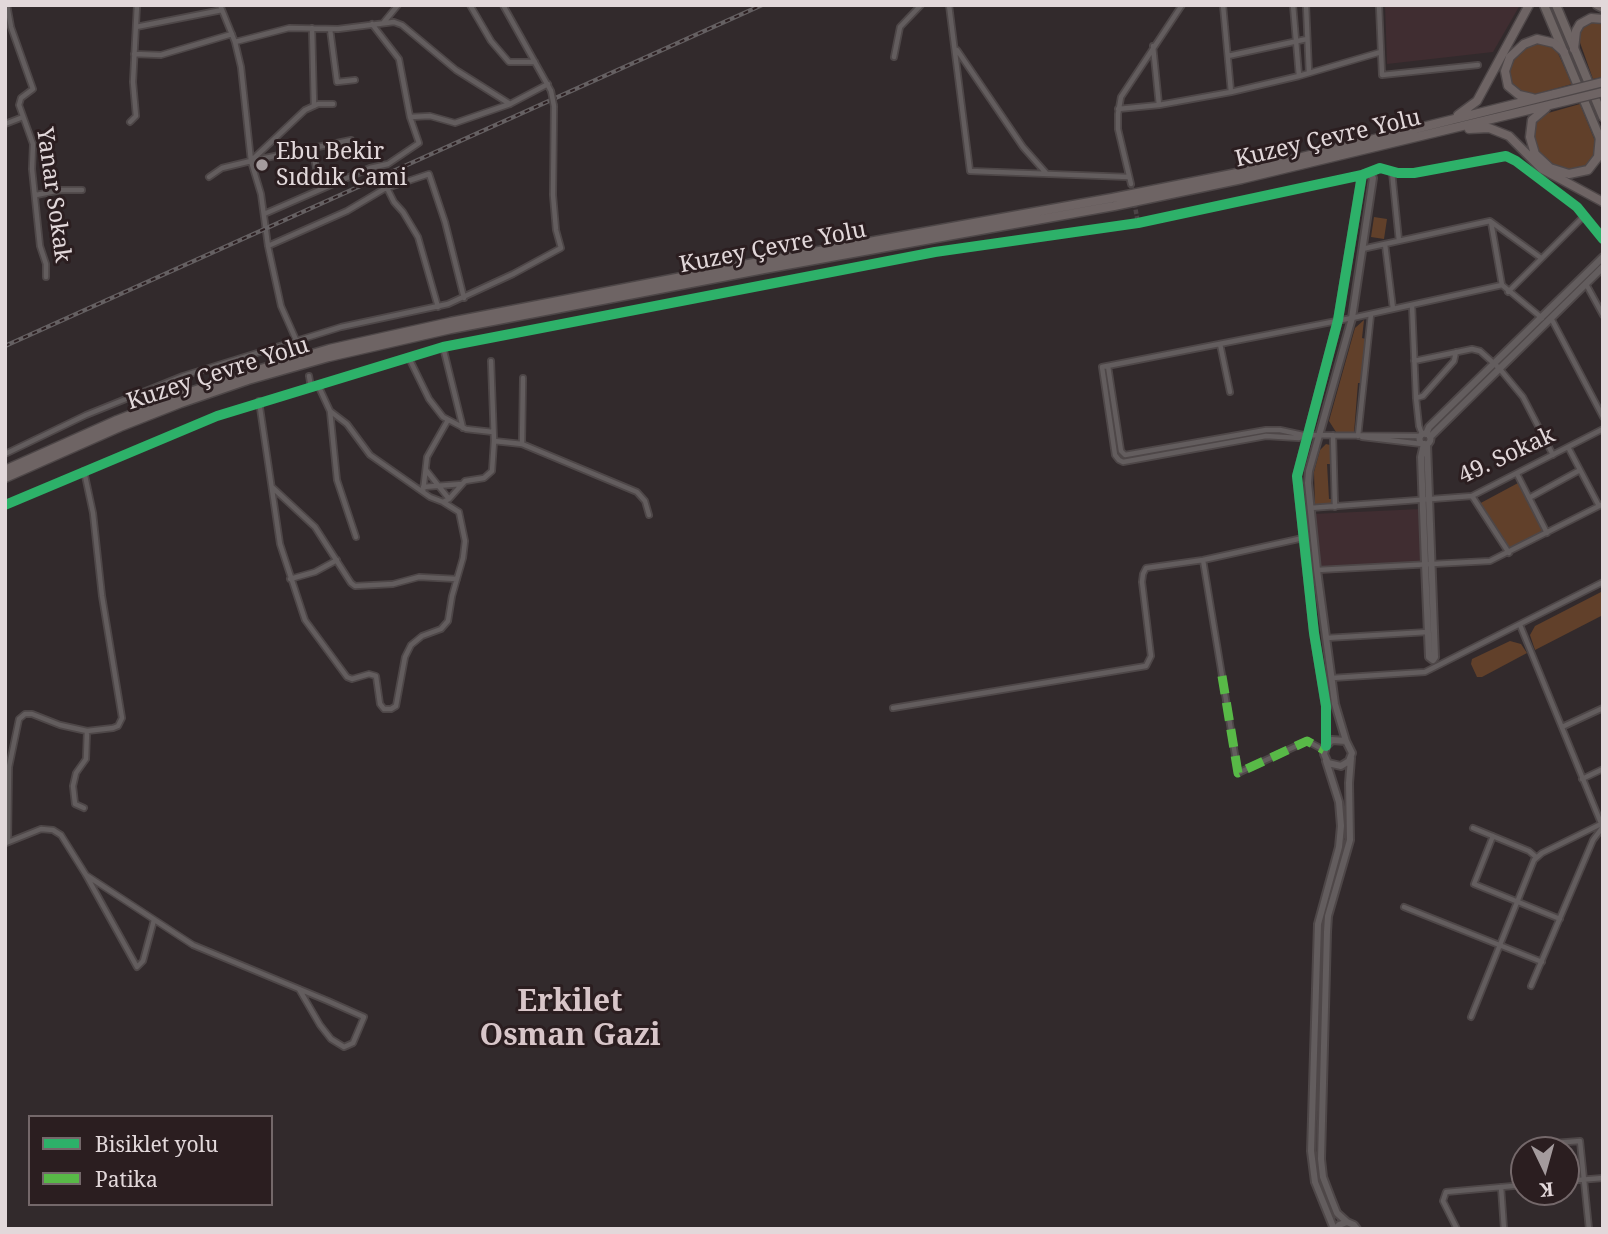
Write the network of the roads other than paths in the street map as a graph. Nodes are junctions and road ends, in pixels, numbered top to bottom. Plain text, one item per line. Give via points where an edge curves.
1 (7, 5) edge
2 (137, 5) edge
3 (388, 5) edge
4 (398, 5) edge
5 (470, 5) edge
6 (503, 5) edge
7 (921, 5) edge
8 (949, 5) edge
9 (1182, 5) edge
10 (1223, 5) edge
11 (1293, 5) edge
12 (1306, 5) edge
13 (1379, 5) edge
14 (1529, 5) edge
15 (1544, 5) edge
16 (1556, 5) edge
17 (1597, 5) edge
18 (221, 7) edge
19 (1603, 8) edge
20 (390, 13) junction
21 (1603, 19) edge
22 (384, 22) junction
23 (372, 24) junction
24 (136, 27) junction
25 (312, 28) junction
26 (330, 29) junction
27 (232, 34) junction
28 (1307, 39) junction
29 (235, 42) junction
30 (1296, 42) junction
31 (1153, 46) junction
32 (956, 48) junction
33 (1574, 48) junction
34 (1381, 52) junction
35 (1564, 52) junction
36 (134, 54) junction
37 (1228, 56) junction
38 (894, 57) dead end
39 (536, 62) junction
40 (1478, 65) dead end
41 (1309, 73) junction
42 (1299, 76) junction
43 (355, 80) dead end
44 (1603, 82) edge
45 (548, 84) junction
46 (1231, 92) junction
47 (1603, 92) edge
48 (1538, 98) junction
49 (1562, 102) junction
50 (333, 104) dead end
51 (510, 104) junction
52 (1159, 105) junction
53 (314, 106) junction
54 (1118, 109) junction
55 (23, 117) junction
56 (410, 117) junction
57 (1603, 117) edge
58 (1450, 120) junction
59 (130, 122) dead end
60 (5, 124) edge
61 (1438, 132) junction
62 (351, 140) dead end
63 (1601, 140) edge
64 (312, 148) junction
65 (251, 160) junction
66 (1392, 172) junction
67 (1047, 174) junction
68 (1365, 174) junction
69 (209, 177) dead end
70 (318, 177) dead end
71 (1129, 177) junction
72 (1131, 184) tunnel mouth
73 (387, 188) junction
74 (82, 190) dead end
75 (36, 195) junction
76 (1603, 202) edge
77 (264, 214) junction
78 (1584, 216) junction
79 (1490, 221) junction
80 (1603, 239) edge
81 (1399, 241) junction
82 (1385, 244) junction
83 (268, 246) junction
84 (1362, 248) junction
85 (1603, 257) edge
86 (1541, 258) junction
87 (1603, 267) edge
88 (46, 277) dead end
89 (1586, 284) junction
90 (1502, 285) junction
91 (1508, 292) junction
92 (464, 298) junction
93 (1412, 305) junction
94 (438, 307) junction
95 (1393, 309) junction
96 (1371, 314) junction
97 (1603, 315) edge
98 (1551, 317) junction
99 (1352, 318) junction
100 (1542, 318) junction
101 (1338, 320) junction
102 (297, 341) junction
103 (1220, 344) junction
104 (443, 347) junction
105 (301, 351) dead end
106 (1456, 352) junction
107 (409, 358) junction
108 (491, 361) dead end
109 (1414, 361) junction
110 (1108, 366) junction
111 (1496, 366) junction
112 (309, 376) dead end
113 (523, 379) dead end
114 (318, 385) junction
115 (311, 387) junction
116 (1230, 392) dead end
117 (1416, 398) junction
118 (259, 401) junction
119 (330, 411) junction
120 (1603, 417) edge
121 (447, 420) junction
122 (464, 429) junction
123 (1603, 429) edge
124 (493, 432) junction
125 (1306, 435) junction
126 (1319, 435) junction
127 (1333, 435) junction
128 (1358, 436) junction
129 (1424, 439) junction
130 (494, 441) junction
131 (522, 444) junction
132 (1568, 447) junction
133 (5, 454) edge
134 (1123, 454) junction
135 (1553, 455) junction
136 (1119, 460) junction
137 (5, 470) edge
138 (83, 470) junction
139 (425, 470) junction
140 (1580, 470) junction
141 (1517, 474) junction
142 (5, 478) edge
143 (462, 484) junction
144 (438, 486) junction
145 (272, 487) junction
146 (423, 490) junction
147 (1472, 496) junction
148 (1529, 498) junction
149 (449, 499) junction
150 (1426, 501) junction
151 (443, 502) junction
152 (5, 505) edge
153 (1601, 505) edge
154 (1335, 507) junction
155 (1310, 508) junction
156 (649, 515) dead end
157 (1547, 533) junction
158 (356, 537) dead end
159 (1303, 538) junction
160 (1509, 553) junction
161 (337, 560) junction
162 (1203, 560) junction
163 (1428, 564) junction
164 (1317, 570) junction
165 (290, 579) junction
166 (457, 579) junction
167 (1603, 582) edge
168 (1520, 625) junction
169 (1428, 632) junction
170 (1326, 638) junction
171 (1434, 664) junction
172 (1331, 678) junction
173 (893, 708) dead end
174 (1603, 708) edge
175 (1562, 727) junction
176 (87, 731) junction
177 (1346, 741) junction
178 (1325, 748) junction
179 (1351, 757) junction
180 (1325, 759) junction
181 (1603, 769) edge
182 (1582, 779) junction
183 (84, 808) dead end
184 (1602, 825) edge
185 (1473, 828) dead end
186 (1493, 836) junction
187 (6, 843) edge
188 (1536, 857) junction
189 (86, 875) junction
190 (1517, 901) junction
191 (1404, 908) dead end
192 (1560, 919) junction
193 (154, 920) junction
194 (1499, 945) junction
195 (1542, 962) junction
196 (1531, 986) dead end
197 (299, 989) junction
198 (1471, 1017) dead end
199 (1580, 1141) edge
200 (1603, 1178) edge
201 (1580, 1179) edge
202 (1584, 1179) junction
203 (1510, 1186) edge
204 (1501, 1187) junction
205 (1347, 1222) junction
206 (1335, 1229) edge
207 (1357, 1229) edge
208 (1457, 1229) edge
209 (1504, 1229) edge
210 (1589, 1229) edge

1 - 55 street, Yanar Sokak via 33,89 19,101
2 - 24 street
3 - 20 street
4 - 20 street
5 - 39 street via 509,62
6 - 39 street
7 - 38 street via 900,27
8 - 32 street
9 - 31 street
10 - 37 street
11 - 30 street
12 - 28 street
13 - 34 street
14 - 58 highway via 1477,101
15 - 35 main road
16 - 33 main road
17 - 19 highway
18 - 24 street
18 - 27 street
20 - 22 street
21 - 33 highway via 1580,24
22 - 23 street
22 - 51 street via 402,25 456,70
23 - 26 street
23 - 56 street via 399,59
24 - 36 street
25 - 26 street
25 - 29 street via 280,30
25 - 53 street
26 - 43 street via 337,82
27 - 29 street
27 - 36 street via 161,55
28 - 30 street
28 - 41 street
29 - 65 street
30 - 37 street
30 - 42 street
31 - 52 street
31 - 54 street via 1123,91
32 - 67 street via 1028,155
32 - 67 street via 970,171
33 - 57 main road
34 - 40 street via 1382,75
34 - 41 street
35 - 48 highway via 1550,41 1537,39 1519,47 1508,60 1505,75 1510,88 1522,97
35 - 63 main road
36 - 59 street via 136,116
37 - 46 street
39 - 45 street
41 - 42 street
42 - 46 street
44 - 48 highway, Kuzey Çevre Yolu, bridge
45 - 51 street
45 - 92 street, bridge via 554,106 553,195 561,248
46 - 52 street
47 - 49 highway, Kuzey Çevre Yolu, bridge
48 - 58 highway, Kuzey Çevre Yolu
49 - 61 highway, Kuzey Çevre Yolu
49 - 63 highway via 1542,110 1530,124 1531,145 1543,163 1564,173 1586,171 1597,160
50 - 53 street
51 - 56 street via 455,122
52 - 54 street
53 - 65 street
54 - 71 street
55 - 60 street
55 - 75 street, Yanar Sokak via 33,144
56 - 77 street via 419,143 388,164 370,167
58 - 137 highway, Kuzey Çevre Yolu via 1242,172 379,337 178,396
61 - 76 highway via 1481,128 1500,132 1516,141 1542,169
61 - 142 highway, Kuzey Çevre Yolu via 1114,206 440,331 342,354 181,403
62 - 64 street
64 - 65 street
64 - 70 street
65 - 69 street
65 - 77 street
66 - 68 street via 1380,168
66 - 78 street via 1414,173 1506,156 1560,193
66 - 81 street
67 - 71 street
68 - 84 street via 1373,178
68 - 101 street
68 - 104 street via 1139,223 935,252
71 - 72 street
73 - 83 street
73 - 92 street via 429,174
73 - 94 street via 418,237
74 - 75 street
75 - 88 street, Yanar Sokak
77 - 83 street
78 - 80 street
78 - 86 street
79 - 81 street
79 - 86 street
79 - 90 street
81 - 82 street
82 - 84 street
82 - 95 street
83 - 102 street via 281,306
84 - 99 street
85 - 100 street
86 - 91 street
87 - 89 street
89 - 97 street
89 - 98 street
90 - 91 street
90 - 93 street
91 - 100 street
92 - 94 street
93 - 95 street
93 - 109 street
94 - 102 street via 360,322
95 - 96 street
96 - 99 street
96 - 128 street
98 - 100 street
98 - 111 street
98 - 120 street
99 - 101 street
99 - 126 street
100 - 111 street
101 - 103 street
101 - 125 street
102 - 105 street
102 - 133 street via 141,391
103 - 110 street
103 - 116 street
104 - 107 street
104 - 122 street
106 - 109 street
106 - 111 street via 1475,349
106 - 117 street via 1454,361
107 - 114 street
107 - 121 street via 429,399
108 - 124 street
109 - 117 street
110 - 134 street
110 - 136 street via 1102,367
111 - 129 street
111 - 135 street via 1523,397
112 - 115 street
113 - 131 street
114 - 115 street
114 - 119 street
115 - 118 street
117 - 129 street
118 - 138 street
118 - 145 street
119 - 146 street via 347,424 375,460
119 - 158 street via 337,480
121 - 122 street
121 - 139 street via 428,454
122 - 124 street
123 - 132 street, 49. Sokak
124 - 130 street
125 - 126 street
125 - 134 street via 1266,430
125 - 136 street via 1266,436
125 - 159 street via 1297,476
126 - 127 street
126 - 155 street via 1309,471
127 - 128 street
127 - 154 street
128 - 129 street
129 - 150 street via 1421,457
130 - 131 street
130 - 143 street via 491,473
131 - 156 street via 637,492
132 - 135 street, 49. Sokak
132 - 140 street
134 - 136 street
135 - 141 street, 49. Sokak
138 - 152 street
138 - 176 street via 123,715 116,727
139 - 144 street
139 - 146 street
140 - 148 street
140 - 153 street
141 - 147 street, 49. Sokak
141 - 148 street
143 - 144 street
143 - 149 street
144 - 146 street
144 - 149 street
145 - 161 street via 310,522
145 - 165 street
146 - 151 street
147 - 150 street, 49. Sokak
147 - 160 street
148 - 157 street
149 - 151 street
150 - 154 street, 49. Sokak
150 - 163 street
151 - 166 street via 459,512 464,528
153 - 157 street
154 - 155 street, 49. Sokak
155 - 164 street
157 - 160 street
159 - 162 street
159 - 178 street via 1326,706
160 - 163 street via 1484,562
161 - 165 street
161 - 166 street via 351,583 358,586 419,577
162 - 173 street via 1148,567 1143,572 1152,656 1146,666
162 - 178 street via 1238,773 1307,741
163 - 164 street
163 - 169 street
163 - 171 street
164 - 170 street
165 - 166 street via 304,620 345,676 374,675 381,706 390,710 396,706 411,645 447,623
167 - 168 street
168 - 171 street
168 - 175 street
169 - 170 street
169 - 171 street via 1429,657
170 - 172 street
171 - 172 street via 1422,673
172 - 177 street
174 - 175 street
175 - 182 street
176 - 183 street via 86,759 73,786 75,805
176 - 187 street via 32,714 19,719 9,767
177 - 178 street via 1337,739
177 - 179 street
178 - 180 street
179 - 180 street via 1341,766
179 - 205 street via 1350,840 1328,916 1321,1159 1322,1177 1337,1213
180 - 206 street via 1339,802 1341,826 1318,924 1311,1151 1315,1182
181 - 182 street
182 - 184 street
184 - 188 street
184 - 192 street
185 - 186 street
186 - 188 street
186 - 190 street via 1474,884
187 - 189 street via 38,830 53,830 66,841
188 - 190 street
189 - 193 street
189 - 193 street via 137,967 143,961
190 - 192 street
190 - 194 street
191 - 194 street
192 - 195 street
193 - 197 street via 193,945
194 - 195 street
194 - 198 street
195 - 196 street
197 - 197 street via 364,1017 354,1043 344,1047 331,1038
199 - 202 street
200 - 202 street
201 - 202 street
202 - 210 street
203 - 204 street
204 - 208 street via 1445,1193 1443,1201
204 - 209 street
205 - 206 street
205 - 207 street

